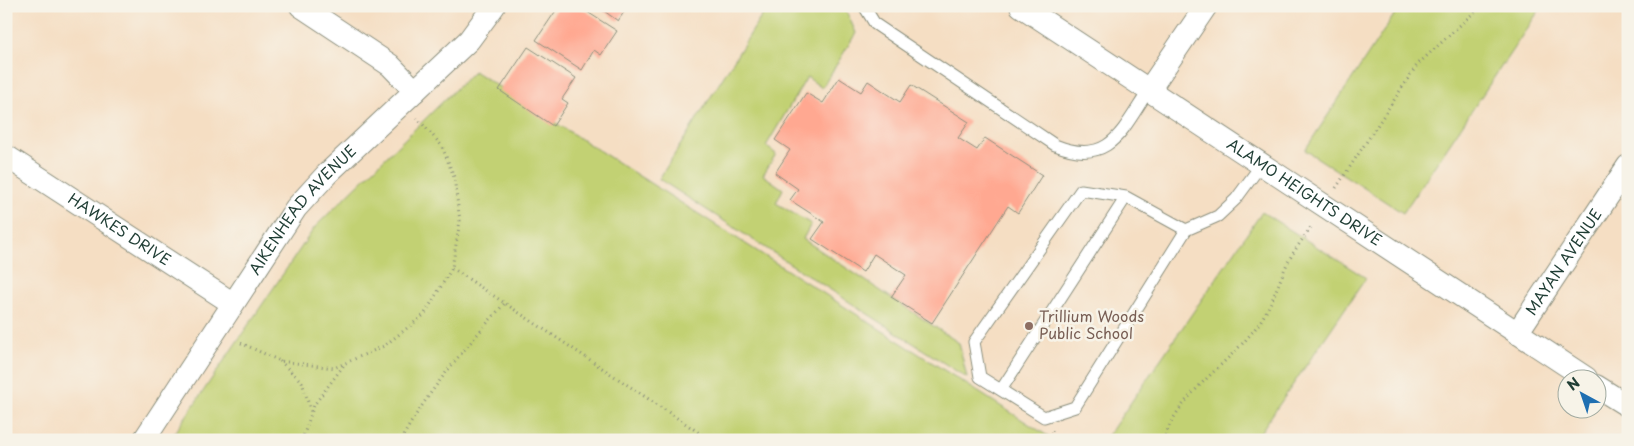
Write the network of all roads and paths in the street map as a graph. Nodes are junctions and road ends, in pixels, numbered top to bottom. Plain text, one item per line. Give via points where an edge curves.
1 (301, 6) edge
2 (494, 6) edge
3 (864, 6) edge
4 (1021, 6) edge
5 (1206, 6) edge
6 (1149, 90) junction
7 (415, 91) junction
8 (415, 116) dead end
9 (6, 156) edge
10 (1261, 165) junction
11 (1628, 166) edge
12 (1126, 197) junction
13 (1186, 230) junction
14 (452, 268) junction
15 (232, 303) junction
16 (504, 304) junction
17 (1517, 333) junction
18 (241, 343) dead end
19 (280, 361) junction
20 (345, 363) junction
21 (1571, 368) edge
22 (1001, 390) junction
23 (1606, 392) edge
24 (1628, 406) edge
25 (311, 414) junction
26 (144, 440) edge
27 (302, 440) edge
28 (401, 440) edge
29 (710, 440) edge

1 - 7 street via 390,65
2 - 7 street, AIKENHEAD AVENUE via 469,40
3 - 6 lane via 875,24 1056,145 1075,153 1093,153 1109,145
4 - 6 street, ALAMO HEIGHTS DRIVE
5 - 6 street
6 - 10 street, ALAMO HEIGHTS DRIVE
7 - 15 street, AIKENHEAD AVENUE via 311,190
8 - 14 path via 442,146 454,177 460,221
9 - 15 street, HAWKES DRIVE
10 - 13 lane via 1236,199 1218,216
10 - 17 street, ALAMO HEIGHTS DRIVE
11 - 17 street, MAYAN AVENUE
12 - 13 lane
12 - 22 lane
12 - 22 lane via 1082,190 974,342 980,377
13 - 22 lane via 1075,406 1044,417
14 - 16 path
14 - 20 path via 424,315 384,346
15 - 26 street, AIKENHEAD AVENUE
16 - 28 path via 421,404
16 - 29 path
17 - 21 street, ALAMO HEIGHTS DRIVE
18 - 19 path
19 - 20 path via 334,368
19 - 25 path via 302,382
20 - 25 path
23 - 24 street
25 - 27 path

